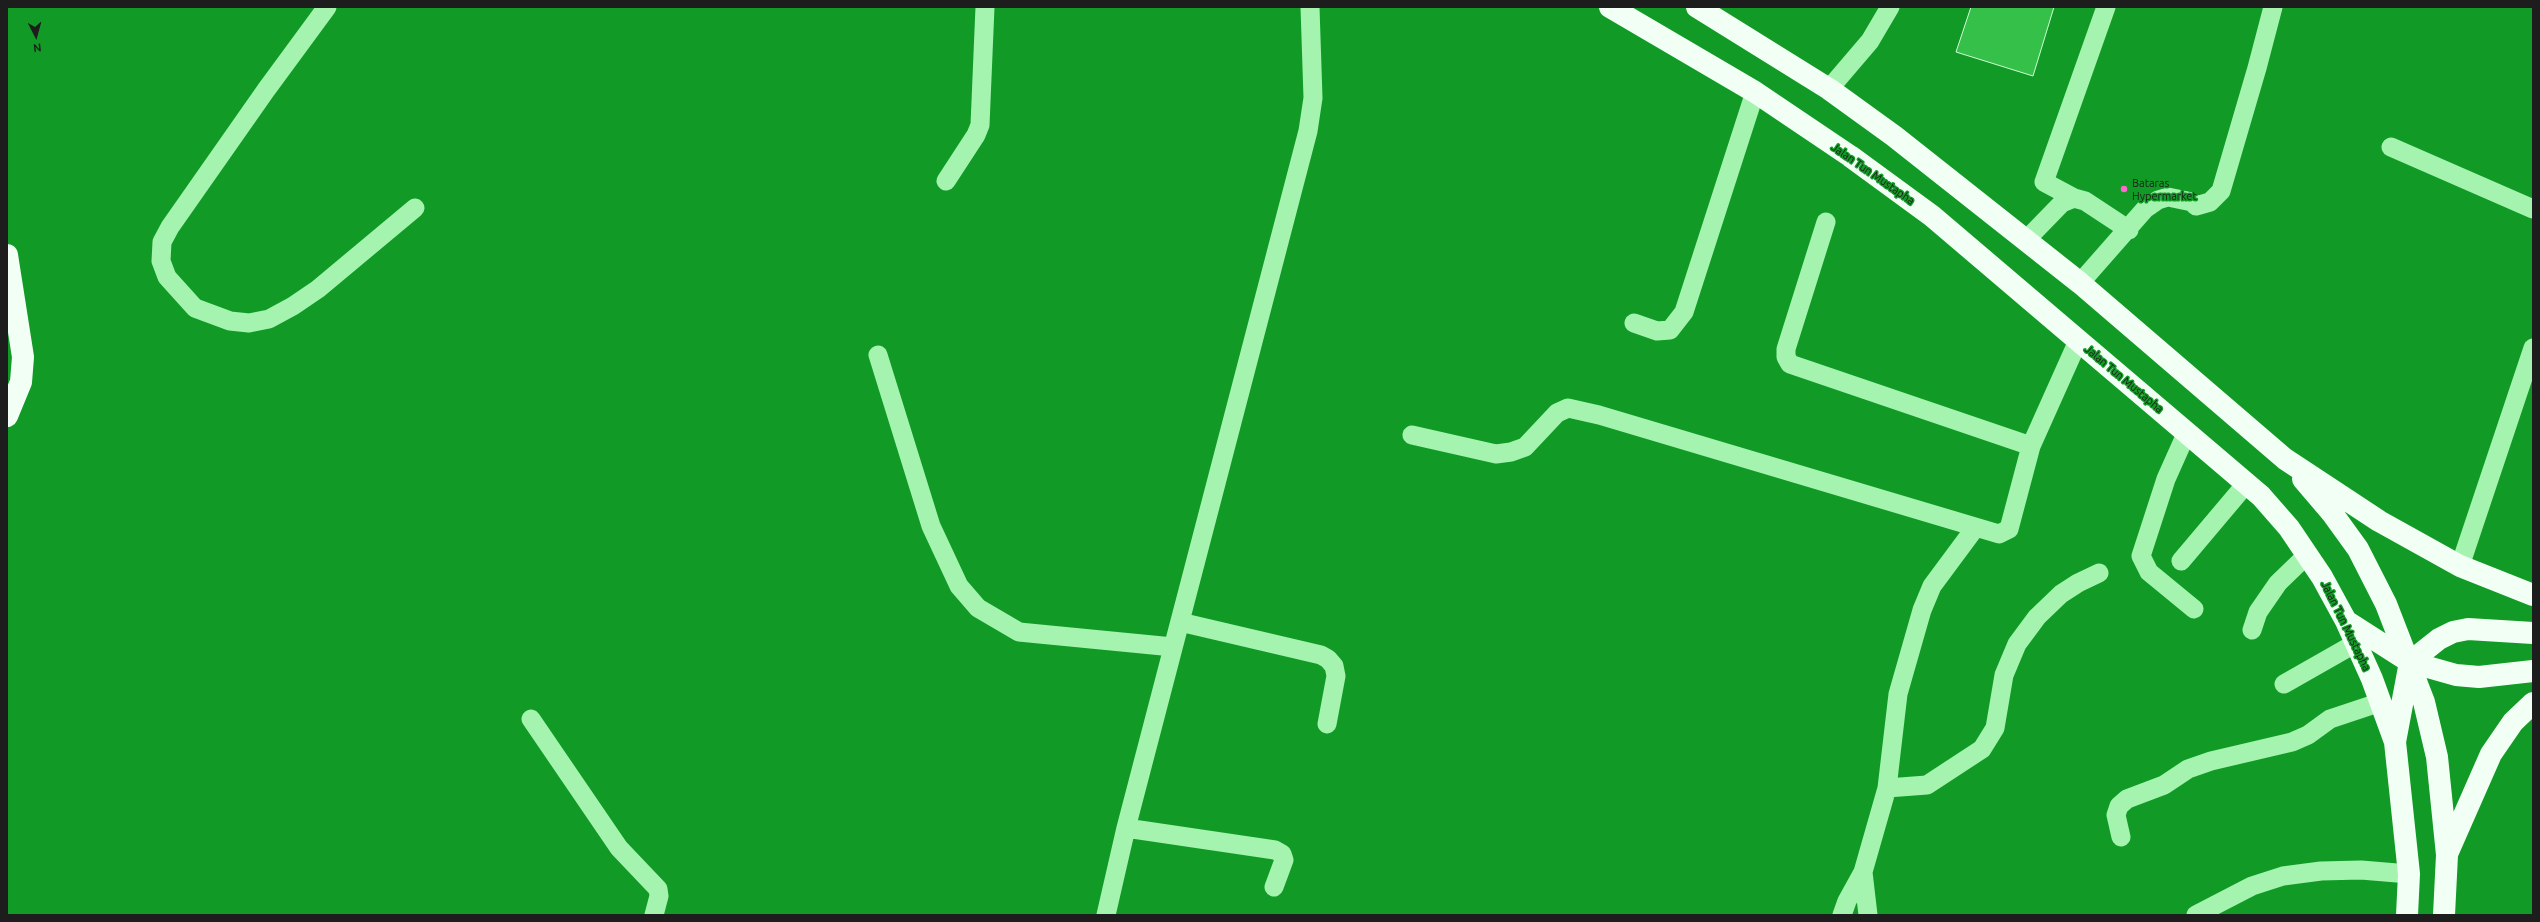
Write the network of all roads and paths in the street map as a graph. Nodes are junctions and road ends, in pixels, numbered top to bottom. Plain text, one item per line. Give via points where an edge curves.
1 (327, 7) edge
2 (986, 7) edge
3 (1310, 7) edge
4 (1610, 7) edge
5 (1697, 7) edge
6 (1890, 7) edge
7 (2106, 7) edge
8 (2272, 7) edge
9 (1829, 89) junction
10 (1755, 92) junction
11 (2391, 148) dead end
12 (946, 181) dead end
13 (2074, 198) junction
14 (415, 208) dead end
15 (2533, 209) edge
16 (1826, 222) dead end
17 (2128, 230) junction
18 (2027, 239) junction
19 (7, 255) edge
20 (2080, 283) junction
21 (1634, 323) dead end
22 (2078, 341) junction
23 (2533, 348) edge
24 (878, 355) dead end
25 (7, 416) edge
26 (2188, 432) junction
27 (1412, 435) dead end
28 (2031, 446) junction
29 (2285, 458) junction
30 (2246, 484) junction
31 (1975, 528) junction
32 (2307, 555) junction
33 (2181, 561) dead end
34 (2460, 566) junction
35 (2099, 573) dead end
36 (2533, 595) edge
37 (2194, 609) dead end
38 (2346, 621) junction
39 (1180, 622) junction
40 (2252, 630) dead end
41 (2533, 633) edge
42 (2356, 643) junction
43 (1173, 647) junction
44 (2410, 662) junction
45 (2533, 671) edge
46 (2284, 684) dead end
47 (2381, 702) junction
48 (2533, 703) edge
49 (531, 719) dead end
50 (1327, 724) dead end
51 (2395, 742) junction
52 (1887, 788) junction
53 (1126, 828) junction
54 (2122, 837) dead end
55 (2447, 855) junction
56 (1863, 872) junction
57 (2408, 874) junction
58 (1274, 888) dead end
59 (654, 915) edge
60 (1106, 915) edge
61 (1842, 915) edge
62 (1868, 915) edge
63 (2196, 915) edge
64 (2407, 915) edge
65 (2444, 915) edge

1 - 14 street via 170,227 162,242 161,261 167,277 196,308 230,321 249,323 269,319 318,289
2 - 12 street via 980,125
3 - 39 street via 1313,98 1310,124
4 - 10 main road, Jalan Tun Mustapha
5 - 9 main road
6 - 9 street via 1870,41
7 - 13 street via 2044,182
8 - 17 street via 2258,68 2221,191 2210,202 2196,206 2192,202 2168,197 2158,200 2145,209
9 - 18 main road
10 - 21 street via 1684,312 1670,330 1657,331
10 - 22 main road, Jalan Tun Mustapha via 1850,156 1932,216
11 - 15 street
13 - 17 street via 2085,201
13 - 18 street via 2062,203
16 - 28 street via 1786,349 1786,357 1790,364
17 - 20 street
18 - 20 main road
19 - 25 main road via 23,357 21,382
20 - 29 main road
22 - 26 main road, Jalan Tun Mustapha
22 - 28 street
23 - 34 street
24 - 43 street via 931,526 959,586 978,608 1019,632
26 - 30 main road, Jalan Tun Mustapha
26 - 37 street via 2166,479 2142,556 2149,572
27 - 31 street via 1496,454 1512,452 1525,447 1557,413 1568,408 1599,415
28 - 31 street via 2008,529 1999,534
29 - 34 main road via 2379,521
29 - 44 main road via 2332,513 2358,549 2386,604
30 - 32 main road, Jalan Tun Mustapha via 2261,496 2289,528
30 - 33 street
31 - 52 street via 1932,586 1922,610 1898,694
32 - 38 main road, Jalan Tun Mustapha
32 - 40 street via 2278,583 2258,612
34 - 36 main road
35 - 52 street via 2061,594 2037,617 2017,644 2004,675 1995,728 1982,749 1927,785
38 - 42 main road, Jalan Tun Mustapha
38 - 44 main road
39 - 43 street
39 - 50 street via 1321,654 1328,658 1334,666 1336,676
41 - 44 main road via 2468,629 2439,639
42 - 46 street
42 - 47 main road, Jalan Tun Mustapha
43 - 53 street
44 - 45 main road via 2456,675 2479,677
44 - 51 main road
44 - 55 main road via 2424,702 2436,757
47 - 51 main road, Jalan Tun Mustapha
47 - 54 street via 2330,719 2308,735 2292,742 2211,760 2188,769 2157,788 2127,799 2119,806 2116,815
48 - 55 main road via 2513,722 2491,754
49 - 59 street via 619,848 658,889 659,896
51 - 57 main road, Jalan Tun Mustapha
52 - 56 street
53 - 58 street via 1275,850 1282,854 1284,860
53 - 60 street
55 - 65 main road
56 - 61 street
56 - 62 street
57 - 63 street via 2361,870 2321,871 2283,876 2252,886
57 - 64 main road, Jalan Tun Mustapha

